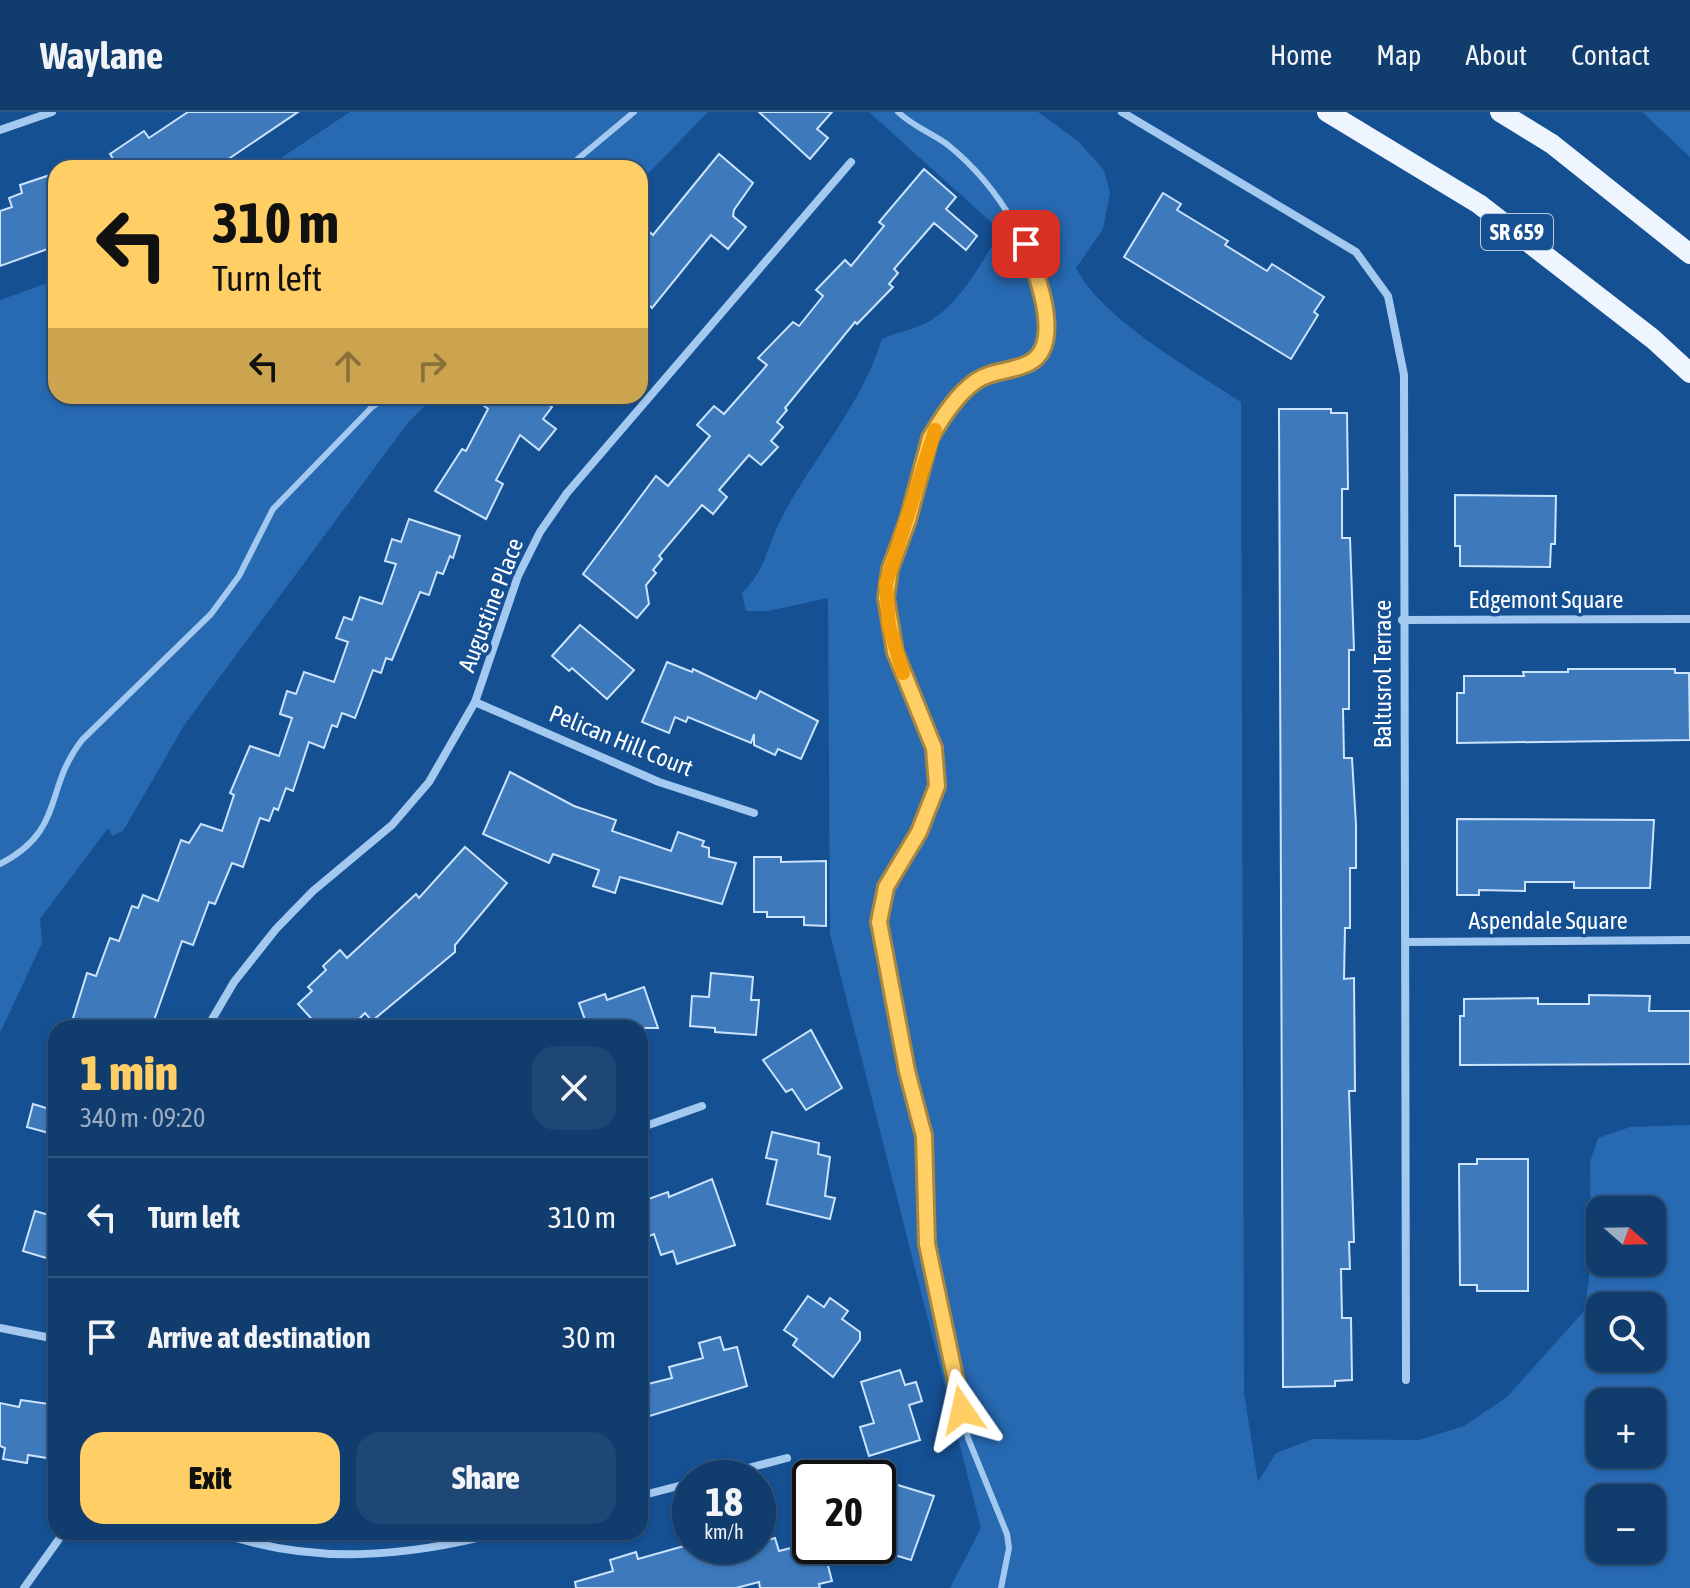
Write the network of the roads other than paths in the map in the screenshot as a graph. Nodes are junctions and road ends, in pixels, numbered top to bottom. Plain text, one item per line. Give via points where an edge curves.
1 (52, 112) edge
2 (634, 112) edge
3 (898, 112) edge
4 (1122, 112) edge
5 (1327, 112) edge
6 (1500, 112) edge
7 (0, 130) edge
8 (577, 160) edge
9 (851, 162) dead end
10 (1690, 254) edge
11 (1690, 373) edge
12 (648, 399) edge
13 (376, 404) edge
14 (643, 404) edge
15 (1690, 619) edge
16 (1402, 620) junction
17 (475, 702) junction
18 (754, 813) dead end
19 (0, 864) edge
20 (1690, 940) edge
21 (1406, 942) junction
22 (212, 1020) edge
23 (702, 1106) dead end
24 (648, 1125) edge
25 (0, 1328) edge
26 (48, 1337) edge
27 (1406, 1380) dead end
28 (787, 1458) dead end
29 (776, 1461) edge
30 (672, 1488) edge
31 (648, 1494) edge
32 (58, 1540) edge
33 (248, 1540) edge
34 (470, 1540) edge
35 (24, 1588) edge
36 (1001, 1588) edge

1 - 7 street
2 - 8 lane
3 - 36 lane via 956,152 1004,208 1026,244 1047,320 1039,356 976,381 930,438 886,584 895,652 934,748 938,773 927,817 881,898 880,933 924,1136 929,1258 968,1438 1007,1534
4 - 16 street, Baltusrol Terrace via 1356,252 1388,296 1404,375
5 - 11 main road, SR 659 via 1479,204
6 - 10 main road via 1552,144
9 - 12 street, Augustine Place
13 - 19 lane via 280,500 226,596 82,740 66,763 43,832
14 - 17 street, Augustine Place via 540,532 518,576
15 - 16 street, Edgemont Square
16 - 21 street, Baltusrol Terrace
17 - 18 street, Pelican Hill Court via 659,782
17 - 22 street, Augustine Place via 429,782 392,825 276,929
20 - 21 street, Aspendale Square
21 - 27 street, Baltusrol Terrace
23 - 24 street
25 - 26 street
28 - 29 street
30 - 31 street
32 - 35 street
33 - 34 street via 340,1556 392,1555

